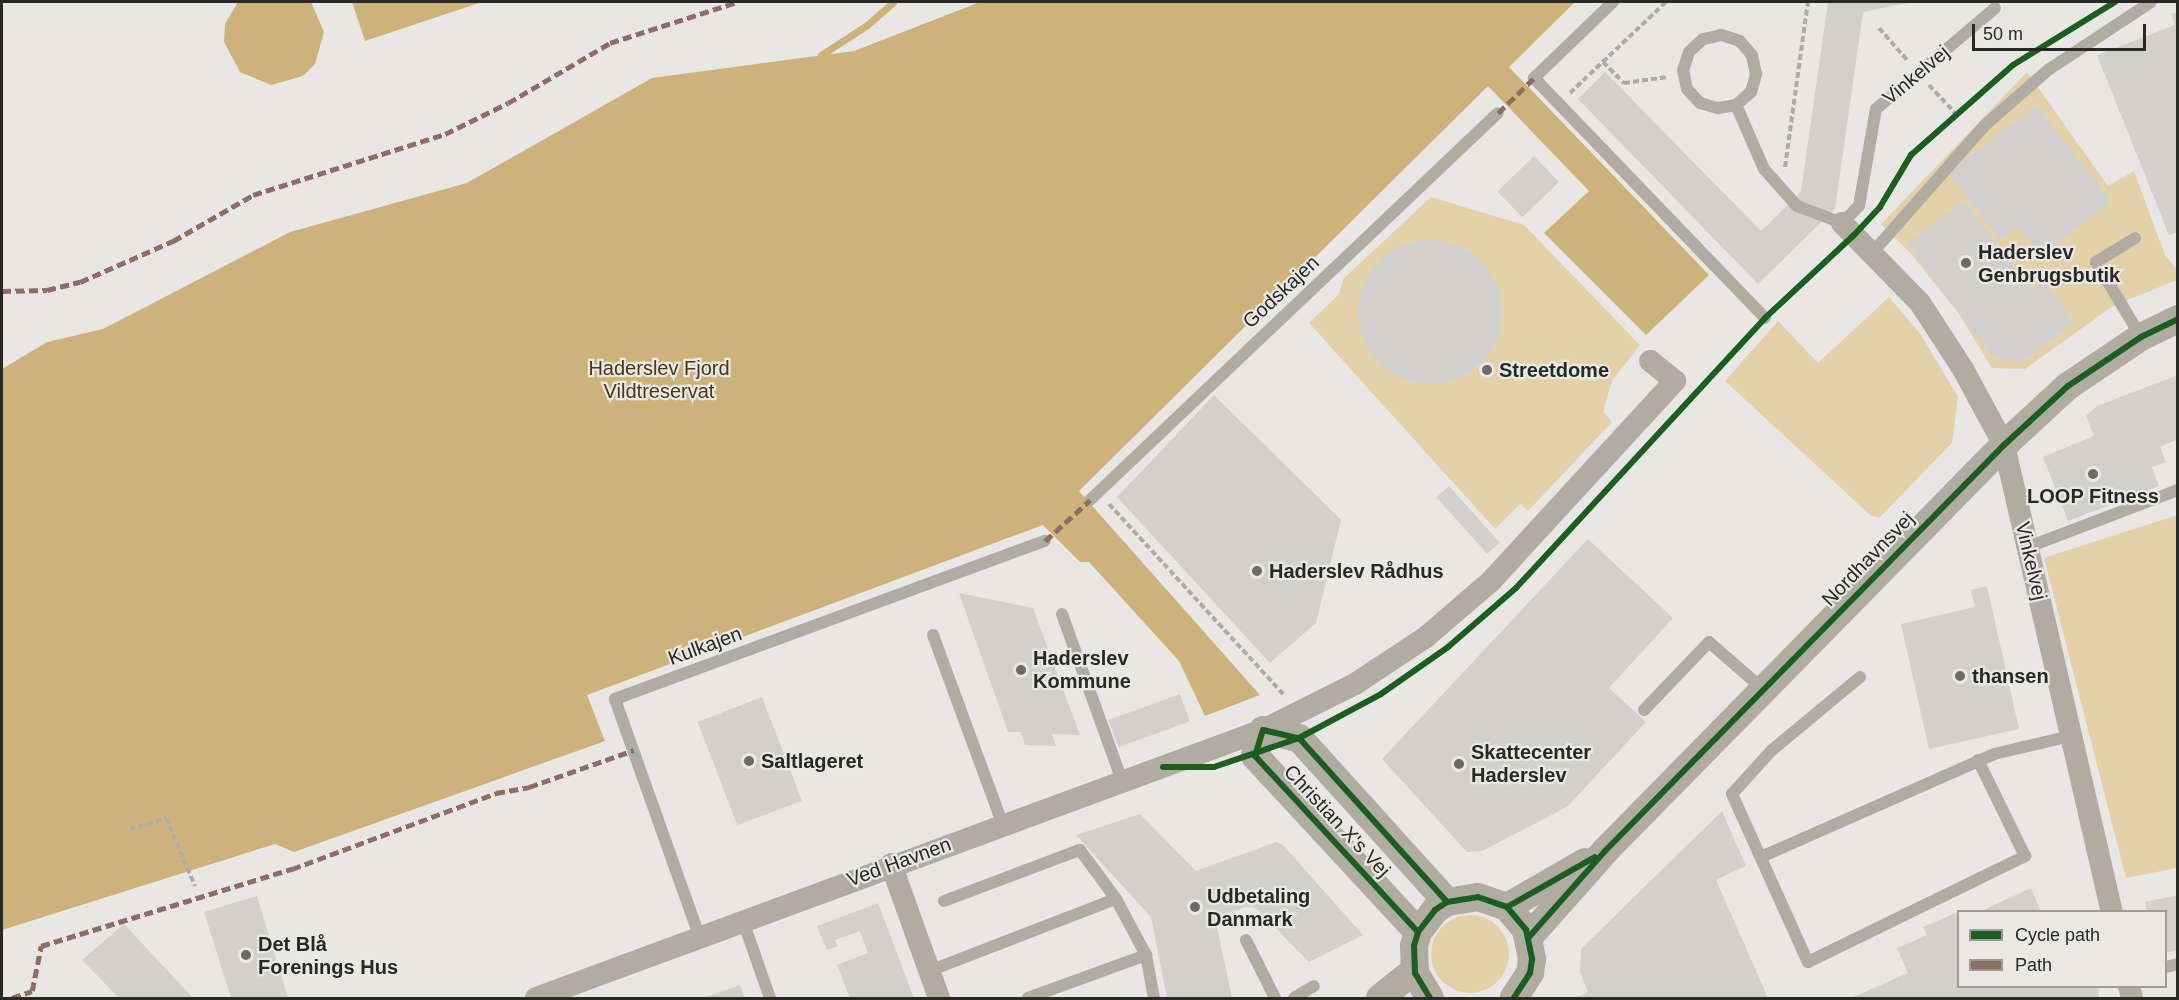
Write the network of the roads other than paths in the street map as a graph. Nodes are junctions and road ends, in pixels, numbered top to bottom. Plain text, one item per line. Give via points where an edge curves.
1 (1613, 2) edge
2 (2151, 2) edge
3 (1995, 8) dead end
4 (1736, 105) junction
5 (1498, 113) dead end
6 (1842, 223) junction
7 (2135, 238) dead end
8 (1873, 252) junction
9 (1765, 318) dead end
10 (2178, 318) edge
11 (2141, 337) junction
12 (1650, 361) dead end
13 (2004, 445) junction
14 (2178, 489) edge
15 (1094, 496) road end
16 (1045, 541) dead end
17 (2028, 547) junction
18 (1062, 614) dead end
19 (933, 635) dead end
20 (1860, 677) dead end
21 (1765, 690) junction
22 (1644, 711) dead end
23 (1263, 730) junction
24 (2072, 736) junction
25 (1978, 760) junction
26 (1122, 781) junction
27 (1003, 825) junction
28 (1605, 851) junction
29 (1761, 857) junction
30 (891, 864) junction
31 (1116, 898) junction
32 (944, 902) dead end
33 (1447, 902) junction
34 (1507, 907) junction
35 (2112, 910) edge
36 (743, 921) junction
37 (1418, 932) junction
38 (1529, 937) junction
39 (700, 938) junction
40 (1246, 940) dead end
41 (1146, 955) junction
42 (1415, 970) junction
43 (929, 971) junction
44 (1314, 986) dead end
45 (1523, 995) edge
46 (536, 999) edge
47 (770, 999) edge
48 (939, 999) edge
49 (1028, 999) edge
50 (1154, 999) edge
51 (1275, 999) edge
52 (1294, 999) edge
53 (1380, 999) edge
54 (1430, 999) edge

1 - 9 lane via 1534,78
2 - 8 lane via 2048,70 1984,126
3 - 6 lane, Vinkelvej via 1876,109 1859,206
4 - 4 lane via 1708,106 1687,89 1683,70 1689,52 1703,39 1722,35 1740,41 1752,55 1756,74 1750,92
4 - 6 lane, Vinkelvej via 1764,169 1797,206
5 - 15 lane, Godskajen
6 - 8 street, Vinkelvej
7 - 11 lane via 2096,262
8 - 13 street, Vinkelvej via 1920,303 1963,369
10 - 11 street, Nordhavnsvej
11 - 13 street, Nordhavnsvej via 2068,387
12 - 23 street via 1676,381 1491,581 1426,637 1355,684
13 - 17 street, Vinkelvej
13 - 21 street, Nordhavnsvej
14 - 17 lane
16 - 39 lane, Kulkajen via 615,699
17 - 24 street, Vinkelvej
18 - 26 lane
19 - 27 lane
20 - 29 lane via 1772,750 1732,794
21 - 22 lane via 1710,642
21 - 28 street, Nordhavnsvej
23 - 26 street, Ved Havnen
23 - 33 street, Christian X's Vej via 1299,738
23 - 37 street, Christian X's Vej via 1255,756
24 - 25 lane
24 - 35 street, Vinkelvej
25 - 29 lane
25 - 29 lane via 2025,856 1808,962
26 - 27 street, Ved Havnen
27 - 30 street, Ved Havnen
28 - 34 street, Nordhavnsvej
28 - 38 street, Nordhavnsvej
30 - 36 street, Ved Havnen
30 - 43 street
31 - 32 lane via 1080,850
31 - 41 lane
31 - 43 lane
33 - 34 street via 1478,897
33 - 37 street via 1435,910
34 - 38 street via 1519,918
36 - 39 street, Ved Havnen
36 - 47 lane
37 - 42 street
38 - 45 street via 1532,959
39 - 46 street, Ved Havnen
40 - 51 lane
41 - 49 lane
41 - 50 lane
42 - 53 street
42 - 54 street
43 - 48 street
44 - 52 lane

